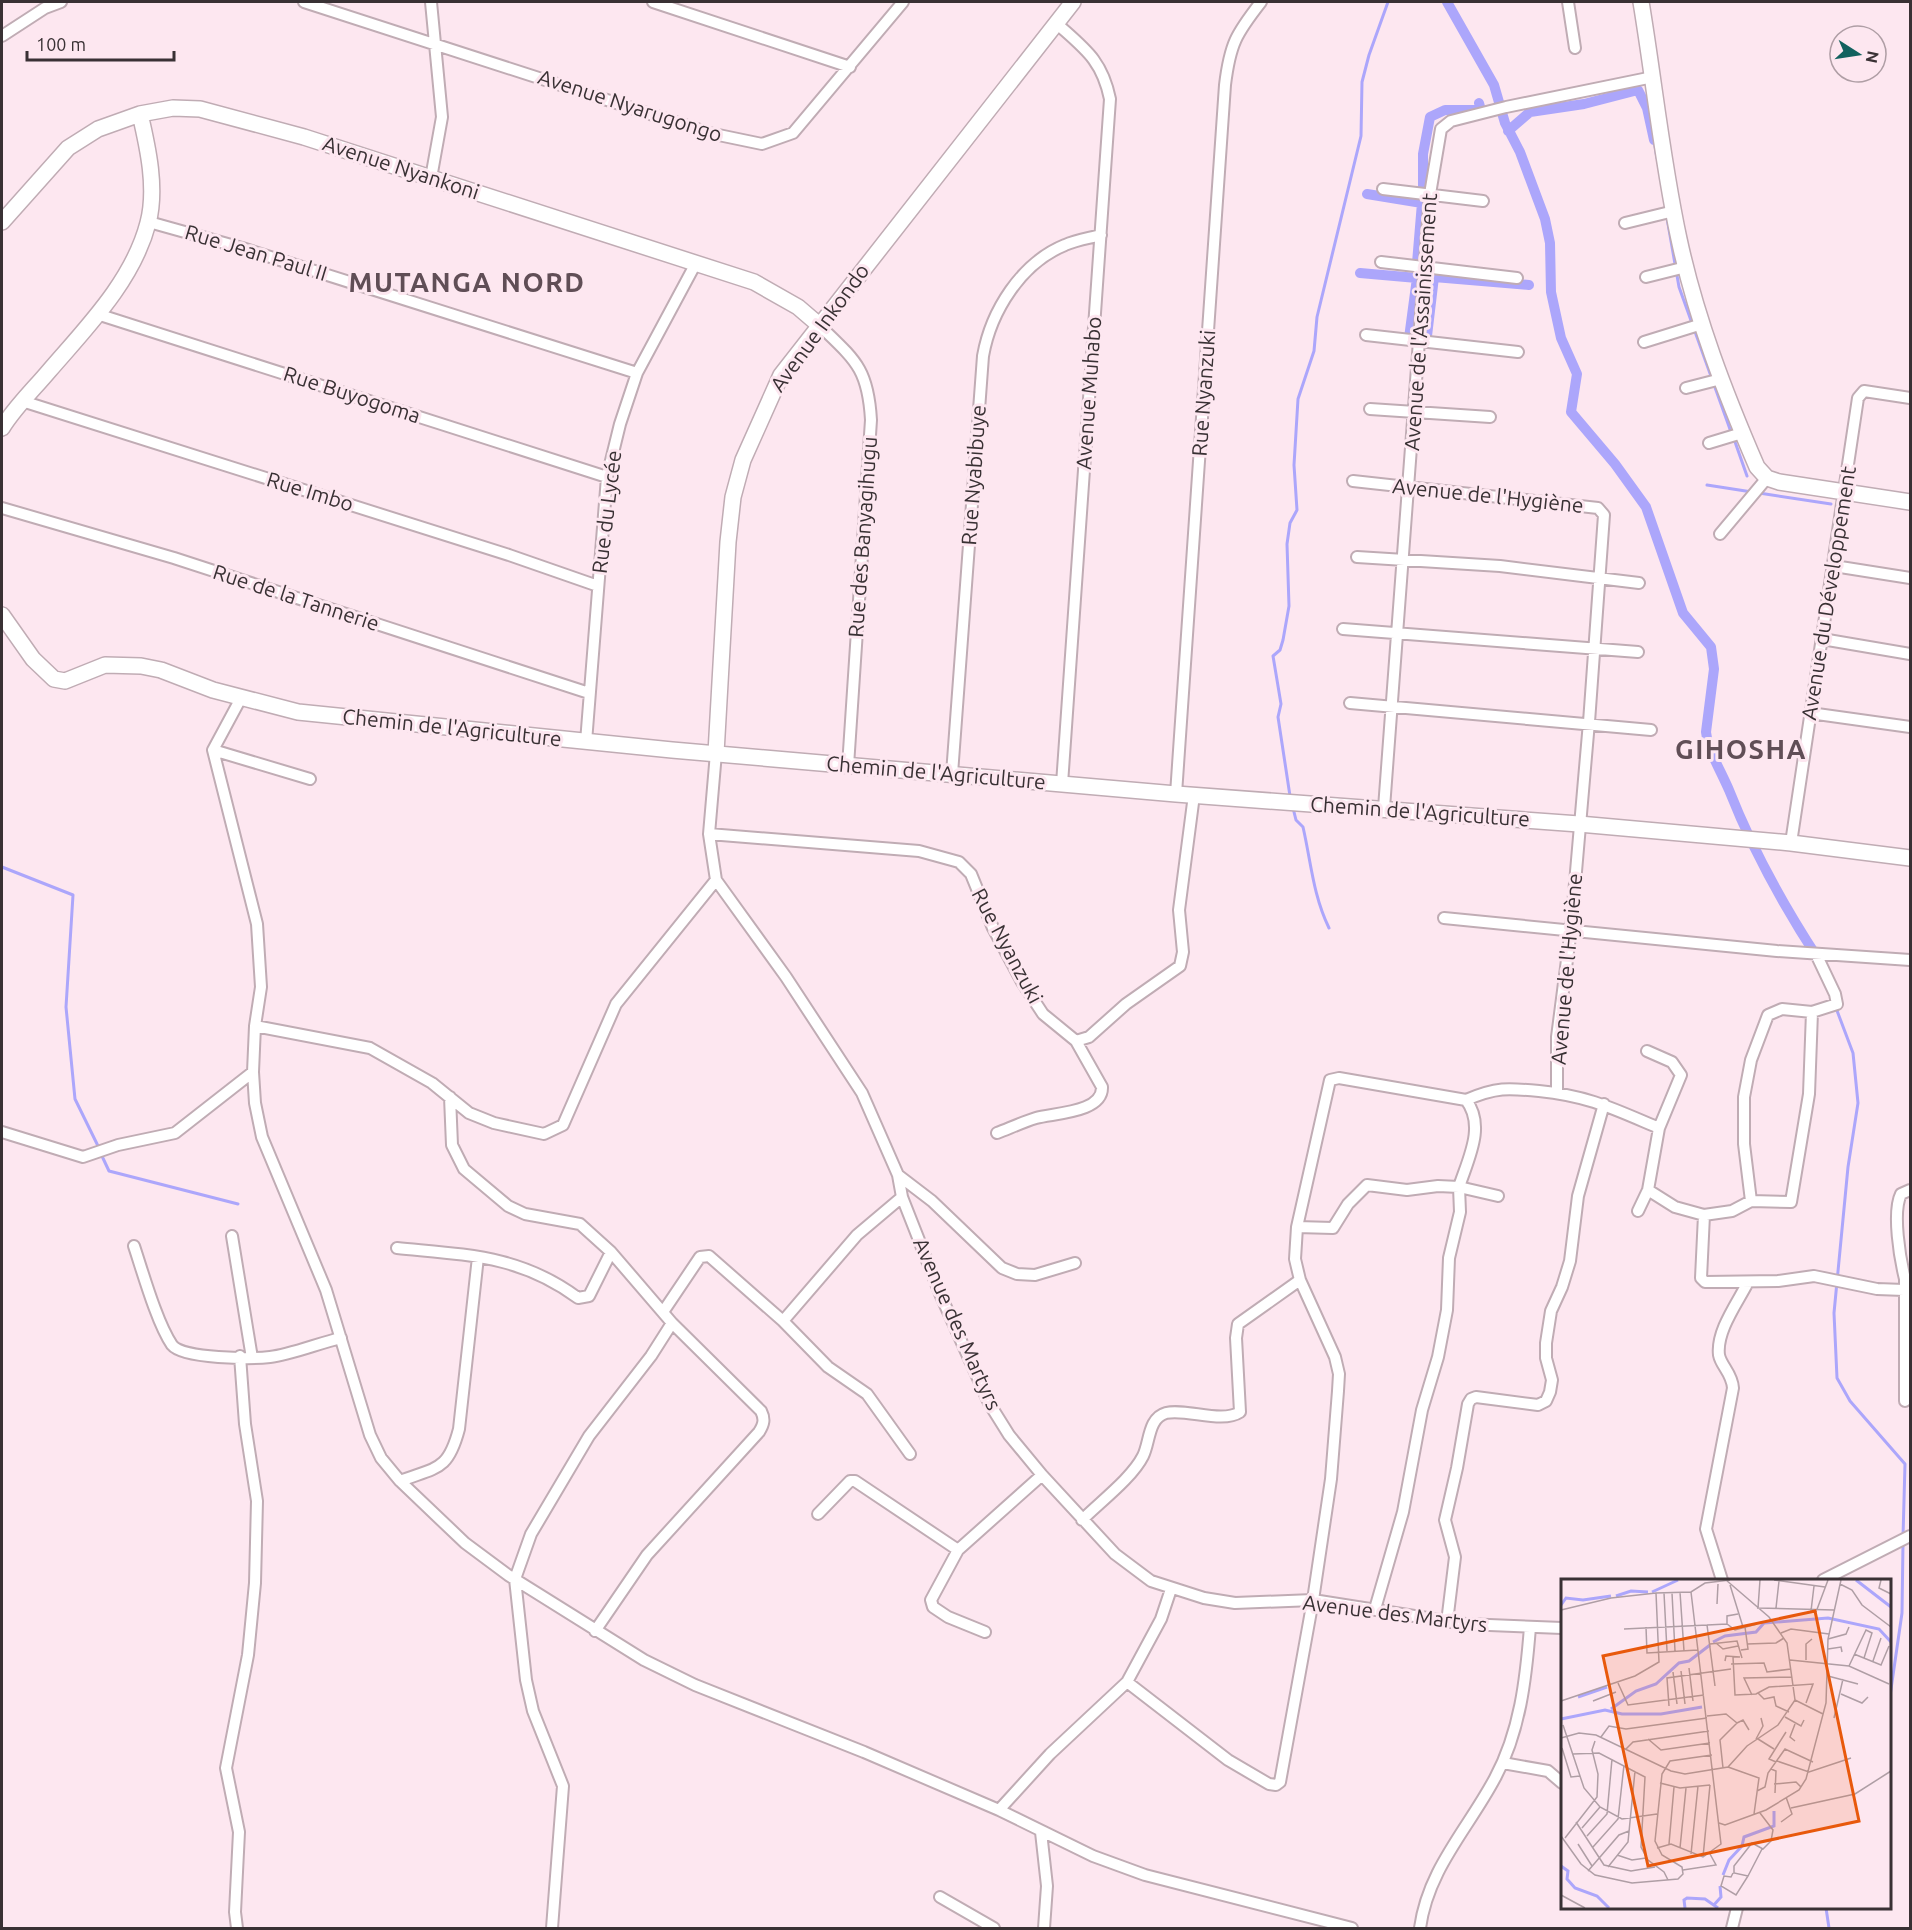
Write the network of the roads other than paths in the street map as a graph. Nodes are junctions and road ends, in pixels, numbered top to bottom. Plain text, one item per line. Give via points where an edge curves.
1 (61, 2) edge
2 (304, 2) edge
3 (431, 2) edge
4 (653, 2) edge
5 (903, 2) edge
6 (1073, 2) edge
7 (1261, 2) edge
8 (1568, 2) edge
9 (1641, 2) edge
10 (1056, 23) junction
11 (2, 36) edge
12 (434, 43) junction
13 (1575, 48) dead end
14 (850, 67) junction
15 (1653, 77) junction
16 (140, 114) junction
17 (431, 178) junction
18 (1383, 189) dead end
19 (1430, 194) junction
20 (1483, 201) dead end
21 (1674, 211) junction
22 (2, 222) edge
23 (149, 222) junction
24 (1624, 223) dead end
25 (1101, 236) junction
26 (1381, 262) dead end
27 (696, 263) junction
28 (1425, 267) junction
29 (1686, 267) junction
30 (1517, 278) dead end
31 (1646, 278) dead end
32 (97, 314) junction
33 (1702, 324) junction
34 (819, 326) junction
35 (1365, 335) dead end
36 (1418, 340) junction
37 (1644, 342) dead end
38 (1518, 352) dead end
39 (637, 373) junction
40 (1721, 379) junction
41 (1686, 388) dead end
42 (1911, 398) edge
43 (22, 401) junction
44 (1370, 409) dead end
45 (1414, 410) junction
46 (1490, 417) dead end
47 (2, 428) edge
48 (1742, 433) junction
49 (1708, 443) dead end
50 (607, 477) junction
51 (1767, 478) junction
52 (1353, 481) dead end
53 (1408, 486) junction
54 (1845, 491) junction
55 (1911, 502) edge
56 (2, 508) edge
57 (1720, 534) dead end
58 (1357, 557) dead end
59 (1404, 561) junction
60 (1834, 566) junction
61 (1599, 576) junction
62 (1911, 578) edge
63 (1640, 583) dead end
64 (598, 586) junction
65 (2, 615) edge
66 (1342, 629) dead end
67 (1397, 633) junction
68 (1822, 639) junction
69 (1594, 648) junction
70 (1638, 652) dead end
71 (1911, 654) edge
72 (589, 693) junction
73 (241, 698) junction
74 (1350, 703) dead end
75 (1391, 705) junction
76 (1810, 713) junction
77 (1589, 722) junction
78 (1911, 727) edge
79 (1651, 730) dead end
80 (586, 742) junction
81 (213, 750) junction
82 (716, 753) junction
83 (848, 766) junction
84 (952, 774) junction
85 (310, 779) dead end
86 (1062, 784) junction
87 (1176, 794) junction
88 (1194, 795) junction
89 (1384, 808) junction
90 (1579, 824) junction
91 (709, 834) junction
92 (1791, 843) junction
93 (1911, 858) edge
94 (716, 880) junction
95 (1444, 918) dead end
96 (1571, 928) junction
97 (1816, 954) junction
98 (1911, 960) edge
99 (1812, 1012) junction
100 (255, 1026) junction
101 (1076, 1041) junction
102 (1647, 1052) dead end
103 (253, 1072) junction
104 (1557, 1092) junction
105 (450, 1097) junction
106 (1466, 1100) junction
107 (1604, 1104) junction
108 (1659, 1128) junction
109 (2, 1132) edge
110 (997, 1133) dead end
111 (898, 1175) junction
112 (1459, 1187) junction
113 (1648, 1190) junction
114 (1911, 1190) edge
115 (1498, 1196) dead end
116 (902, 1197) junction
117 (1751, 1200) junction
118 (1638, 1211) dead end
119 (1704, 1215) junction
120 (1297, 1227) junction
121 (232, 1236) dead end
122 (134, 1246) dead end
123 (397, 1248) dead end
124 (611, 1252) junction
125 (478, 1257) junction
126 (1075, 1263) dead end
127 (1299, 1280) junction
128 (1748, 1282) junction
129 (1907, 1282) edge
130 (663, 1312) junction
131 (783, 1321) junction
132 (672, 1323) junction
133 (341, 1338) junction
134 (246, 1357) junction
135 (1905, 1401) dead end
136 (910, 1454) dead end
137 (1042, 1476) junction
138 (400, 1481) junction
139 (818, 1514) dead end
140 (1082, 1520) junction
141 (1911, 1536) edge
142 (958, 1550) junction
143 (515, 1579) junction
144 (1721, 1579) edge
145 (1827, 1579) edge
146 (1171, 1589) junction
147 (1313, 1600) junction
148 (1375, 1610) junction
149 (1447, 1622) junction
150 (1530, 1627) junction
151 (1561, 1628) edge
152 (596, 1631) junction
153 (985, 1632) dead end
154 (1127, 1682) junction
155 (1503, 1763) junction
156 (1561, 1781) edge
157 (999, 1810) junction
158 (1041, 1832) junction
159 (940, 1897) dead end
160 (1737, 1909) edge
161 (1323, 1926) edge
162 (237, 1929) edge
163 (552, 1929) edge
164 (994, 1929) edge
165 (1044, 1929) edge
166 (1352, 1929) edge
167 (1420, 1929) edge
168 (1732, 1929) edge

1 - 11 street via 27,18
2 - 12 street, Avenue Nyarugongo
3 - 12 street
4 - 14 street
5 - 14 street, Avenue Nyarugongo
6 - 10 street, Avenue Inkondo
7 - 87 street, Rue Nyanzuki via 1242,25 1230,49 1225,85
8 - 13 street
9 - 15 street
10 - 25 street, Avenue Muhabo via 1095,57 1106,77 1110,99
10 - 34 street, Avenue Inkondo
12 - 14 street, Avenue Nyarugongo via 709,133 751,143 773,141 793,133
12 - 17 street via 442,117
15 - 19 street, Avenue de l'Assainissement via 1450,121 1441,129 1437,143
15 - 21 street
16 - 17 street, Avenue Nyankoni via 173,108 200,109
16 - 22 street, Avenue Nyankoni via 98,129 68,148
16 - 23 street via 150,169
17 - 27 street, Avenue Nyankoni
18 - 19 street
19 - 20 street
19 - 28 street, Avenue de l'Assainissement
21 - 24 street
21 - 29 street
23 - 32 street via 133,261
23 - 39 street, Rue Jean Paul II
25 - 84 street, Rue Nyabibuye via 1065,245 1039,261 1000,307 987,331
25 - 86 street, Avenue Muhabo
26 - 28 street
27 - 34 street, Avenue Nyankoni via 754,282 798,307
27 - 39 street, Rue du Lycée
28 - 30 street
28 - 36 street, Avenue de l'Assainissement
29 - 31 street
29 - 33 street
32 - 43 street
32 - 50 street, Rue Buyogoma
33 - 37 street
33 - 40 street
34 - 82 street, Avenue Inkondo via 781,375 743,460 733,497
34 - 83 street, Rue des Banyagihugu via 863,371 871,420
35 - 36 street
36 - 38 street
36 - 45 street, Avenue de l'Assainissement
39 - 50 street, Rue du Lycée
40 - 41 street
40 - 48 street
42 - 54 street, Avenue du Développement via 1860,393
43 - 47 street
43 - 64 street, Rue Imbo
44 - 45 street
45 - 46 street
45 - 53 street, Avenue de l'Assainissement
48 - 49 street
48 - 51 street via 1757,467
50 - 64 street, Rue du Lycée
51 - 54 street
51 - 57 street
52 - 53 street, Avenue de l'Hygiène
53 - 59 street, Avenue de l'Assainissement
53 - 61 street, Avenue de l'Hygiène via 1598,508 1604,516
54 - 55 street
54 - 60 street, Avenue du Développement
56 - 72 street, Rue de la Tannerie via 174,558
58 - 59 street
59 - 61 street
59 - 67 street, Avenue de l'Assainissement
60 - 62 street
60 - 68 street, Avenue du Développement
61 - 63 street
61 - 69 street, Avenue de l'Hygiène
64 - 72 street, Rue du Lycée
65 - 73 street, Chemin de l'Agriculture via 33,659 54,679 65,681 121,663 161,670
66 - 67 street
67 - 69 street
67 - 75 street, Avenue de l'Assainissement
68 - 71 street
68 - 76 street, Avenue du Développement
69 - 70 street
69 - 77 street, Avenue de l'Hygiène
72 - 80 street, Rue du Lycée
73 - 80 street, Chemin de l'Agriculture via 298,712
73 - 81 street
74 - 75 street
75 - 77 street
75 - 89 street, Avenue de l'Assainissement
76 - 78 street
76 - 92 street, Avenue du Développement
77 - 79 street
77 - 90 street, Avenue de l'Hygiène
80 - 82 street, Chemin de l'Agriculture
81 - 85 street
81 - 100 street via 257,924 261,987
82 - 83 street, Chemin de l'Agriculture
82 - 91 street, Avenue des Martyrs
83 - 84 street, Chemin de l'Agriculture
84 - 86 street, Chemin de l'Agriculture
86 - 87 street, Chemin de l'Agriculture
87 - 88 street, Chemin de l'Agriculture
88 - 89 street, Chemin de l'Agriculture
88 - 101 street via 1179,910 1183,952 1180,966 1126,1004 1089,1037
89 - 90 street, Chemin de l'Agriculture
90 - 92 street, Chemin de l'Agriculture
90 - 96 street, Avenue de l'Hygiène
91 - 94 street, Avenue des Martyrs
91 - 101 street, Rue Nyanzuki via 919,851 959,862 970,874 1022,982 1043,1014
92 - 93 street, Chemin de l'Agriculture
94 - 105 street via 616,1004 563,1125 544,1134 528,1133 469,1113
94 - 111 street, Avenue des Martyrs via 786,977 862,1094
95 - 96 street
96 - 97 street
96 - 104 street, Avenue de l'Hygiène via 1558,1027
97 - 98 street
97 - 99 street via 1837,1004
99 - 117 street via 1809,1094 1793,1199 1788,1203
99 - 117 street via 1782,1009 1768,1015 1751,1060 1742,1121
100 - 103 street
100 - 105 street via 370,1048 412,1070
101 - 110 street via 1102,1087 1098,1099 1071,1114 1036,1119
102 - 108 street via 1672,1062 1681,1075
103 - 109 street via 175,1133 83,1157
103 - 133 street via 262,1137 274,1172 298,1218
104 - 106 street via 1503,1088
104 - 107 street, Avenue de l'Hygiène
105 - 124 street via 452,1144 464,1169 508,1206 525,1214 580,1224
106 - 112 street via 1476,1119 1476,1131
106 - 120 street via 1339,1078 1330,1080
107 - 108 street, Avenue de l'Hygiène
107 - 149 street via 1578,1196 1570,1261 1551,1311 1546,1343 1552,1380 1546,1401 1539,1405 1476,1397 1468,1404 1445,1520 1455,1557
108 - 113 street
111 - 116 street, Avenue des Martyrs
111 - 126 street via 932,1201 1002,1268 1017,1275 1035,1275
112 - 115 street
112 - 120 street via 1407,1190 1367,1185 1348,1204 1333,1228
112 - 148 street via 1460,1212 1449,1258 1447,1310 1438,1357 1422,1410 1403,1512
113 - 118 street
113 - 119 street via 1675,1207
114 - 129 street via 1899,1198 1899,1240
116 - 131 street via 857,1236
116 - 137 street, Avenue des Martyrs via 989,1403
117 - 119 street via 1732,1211
119 - 128 street via 1701,1278 1705,1282
120 - 127 street via 1295,1259
121 - 134 street
122 - 134 street via 173,1345 189,1354
123 - 125 street
124 - 125 street via 585,1299 542,1274
124 - 130 street
125 - 138 street via 459,1429 453,1452 439,1466
127 - 140 street via 1238,1324 1240,1412 1228,1416 1168,1412 1158,1417 1141,1460
127 - 147 street via 1339,1374 1331,1479
128 - 129 street via 1814,1276 1877,1289
128 - 144 street via 1731,1313 1719,1349 1733,1388 1706,1535
129 - 135 street
130 - 131 street via 703,1256 709,1256
130 - 132 street
131 - 136 street via 828,1367 867,1394
132 - 143 street via 589,1436 531,1534
132 - 152 street via 761,1411 764,1425 647,1556
133 - 134 street via 271,1358
133 - 138 street via 370,1435 381,1458
134 - 162 street via 245,1424 257,1502 255,1583 248,1655 226,1768 239,1832
137 - 140 street, Avenue des Martyrs
137 - 142 street
138 - 143 street via 465,1543
139 - 142 street via 855,1480
140 - 146 street, Avenue des Martyrs via 1130,1567
141 - 145 street
142 - 153 street via 934,1593 933,1607
143 - 152 street
143 - 163 street via 524,1671 533,1712 563,1786
146 - 147 street, Avenue des Martyrs via 1235,1603
146 - 154 street via 1157,1628
147 - 148 street, Avenue des Martyrs
147 - 154 street via 1283,1775 1276,1785 1228,1760
148 - 149 street, Avenue des Martyrs
149 - 150 street, Avenue des Martyrs
150 - 151 street, Avenue des Martyrs
150 - 155 street via 1524,1693
152 - 157 street via 695,1686
154 - 157 street via 1050,1754
155 - 156 street via 1548,1771
155 - 167 street via 1436,1871
157 - 158 street
158 - 161 street via 1145,1875
158 - 165 street via 1047,1886
159 - 164 street
160 - 168 street
161 - 166 street

